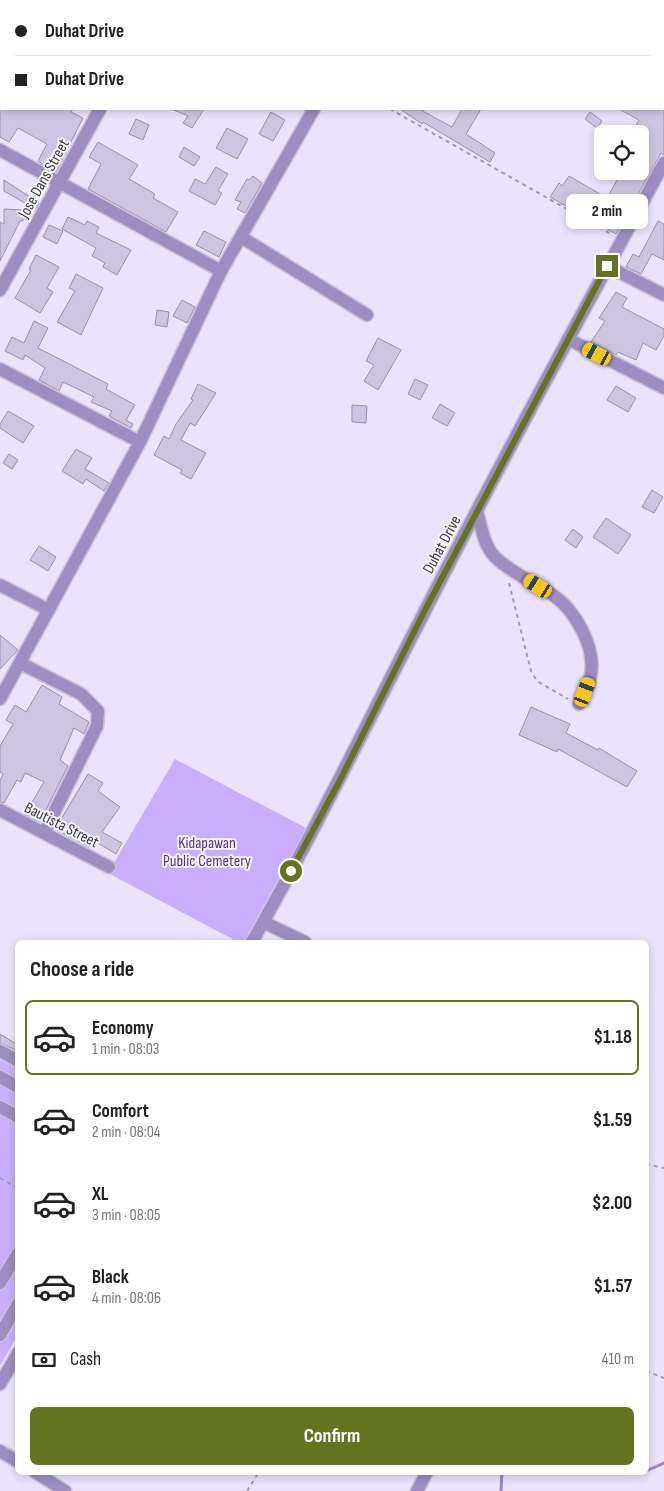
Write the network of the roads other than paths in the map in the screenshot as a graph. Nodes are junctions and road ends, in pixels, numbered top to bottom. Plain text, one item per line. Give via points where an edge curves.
1 (99, 110) edge
2 (313, 110) edge
3 (0, 150) edge
4 (664, 163) edge
5 (58, 182) junction
6 (241, 237) junction
7 (607, 266) junction
8 (222, 271) junction
9 (0, 290) edge
10 (664, 295) edge
11 (367, 315) dead end
12 (568, 339) junction
13 (0, 369) edge
14 (664, 388) edge
15 (140, 442) junction
16 (477, 511) junction
17 (0, 585) edge
18 (49, 610) junction
19 (20, 663) junction
20 (0, 699) edge
21 (579, 704) road end
22 (0, 810) edge
23 (44, 834) junction
24 (109, 867) dead end
25 (263, 922) junction
26 (253, 940) edge
27 (301, 940) edge
28 (0, 1051) edge
29 (15, 1059) edge
30 (0, 1077) edge
31 (15, 1085) edge
32 (0, 1107) edge
33 (15, 1115) edge
34 (15, 1258) edge
35 (0, 1283) edge
36 (15, 1309) edge
37 (0, 1335) edge
38 (15, 1358) edge
39 (0, 1384) edge
40 (0, 1451) edge
41 (15, 1460) edge
42 (40, 1475) edge
43 (425, 1475) edge
44 (65, 1491) edge
45 (417, 1491) edge

1 - 5 street, Jose Dans Street
2 - 6 street
3 - 5 street
4 - 7 street, Duhat Drive
5 - 8 street
5 - 9 street, Jose Dans Street
6 - 8 street
6 - 11 street
7 - 10 street
7 - 12 street, Duhat Drive
8 - 15 street
12 - 14 street
12 - 16 street, Duhat Drive
13 - 15 street
15 - 18 street
16 - 21 street via 494,556 553,595 570,611 583,634 591,665 590,678
16 - 25 street, Duhat Drive via 338,784
17 - 18 street
18 - 19 street
19 - 20 street
19 - 23 street via 81,694 98,711 97,726
22 - 23 street, Bautista Street
23 - 24 street, Bautista Street
25 - 26 street, Duhat Drive
25 - 27 street
28 - 29 street
30 - 31 street
32 - 33 street
34 - 35 street
36 - 37 street
38 - 39 street
40 - 41 street
42 - 44 street
43 - 45 street

